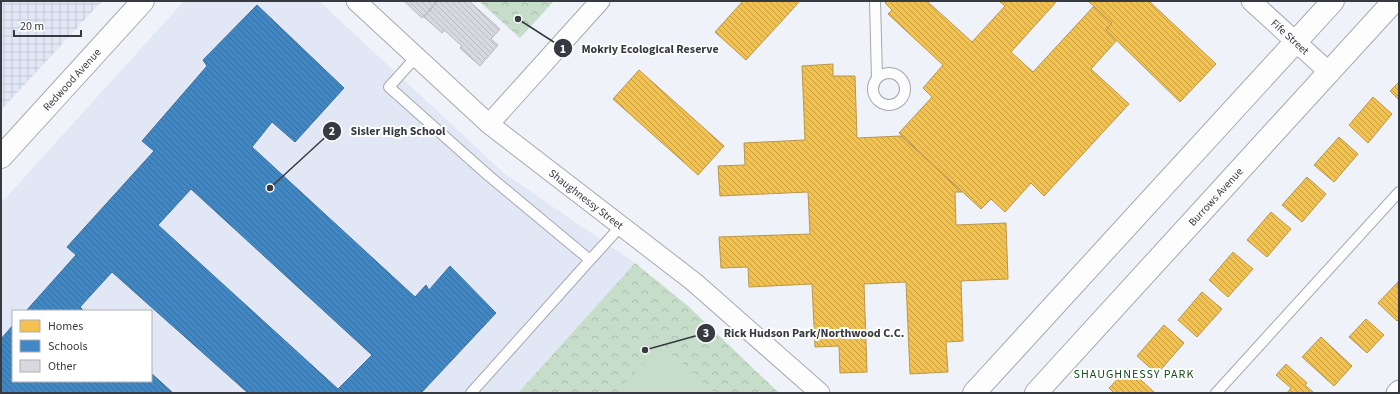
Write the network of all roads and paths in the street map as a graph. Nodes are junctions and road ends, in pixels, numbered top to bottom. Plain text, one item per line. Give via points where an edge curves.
1 (143, 1) edge
2 (356, 1) edge
3 (600, 1) edge
4 (874, 1) edge
5 (1251, 1) edge
6 (1333, 1) edge
7 (1394, 1) edge
8 (1295, 42) junction
9 (416, 57) junction
10 (1329, 72) junction
11 (877, 78) dead end
12 (489, 124) junction
13 (1, 158) edge
14 (1399, 192) edge
15 (621, 226) junction
16 (590, 260) junction
17 (1399, 390) edge
18 (471, 393) edge
19 (820, 393) edge
20 (974, 393) edge
21 (1036, 393) edge
22 (1216, 393) edge
23 (1396, 393) edge

1 - 13 street, Redwood Avenue
2 - 9 street, Shaughnessy Street
3 - 12 street
4 - 11 lane
5 - 8 street, Fife Street
6 - 8 street
7 - 10 street, Burrows Avenue
8 - 10 street, Fife Street
8 - 20 street
9 - 12 street, Shaughnessy Street
9 - 16 lane via 388,87 488,176
10 - 21 street, Burrows Avenue
12 - 15 street, Shaughnessy Street
14 - 22 lane
15 - 16 lane
15 - 19 street, Shaughnessy Street via 694,282
16 - 18 lane
17 - 23 street

